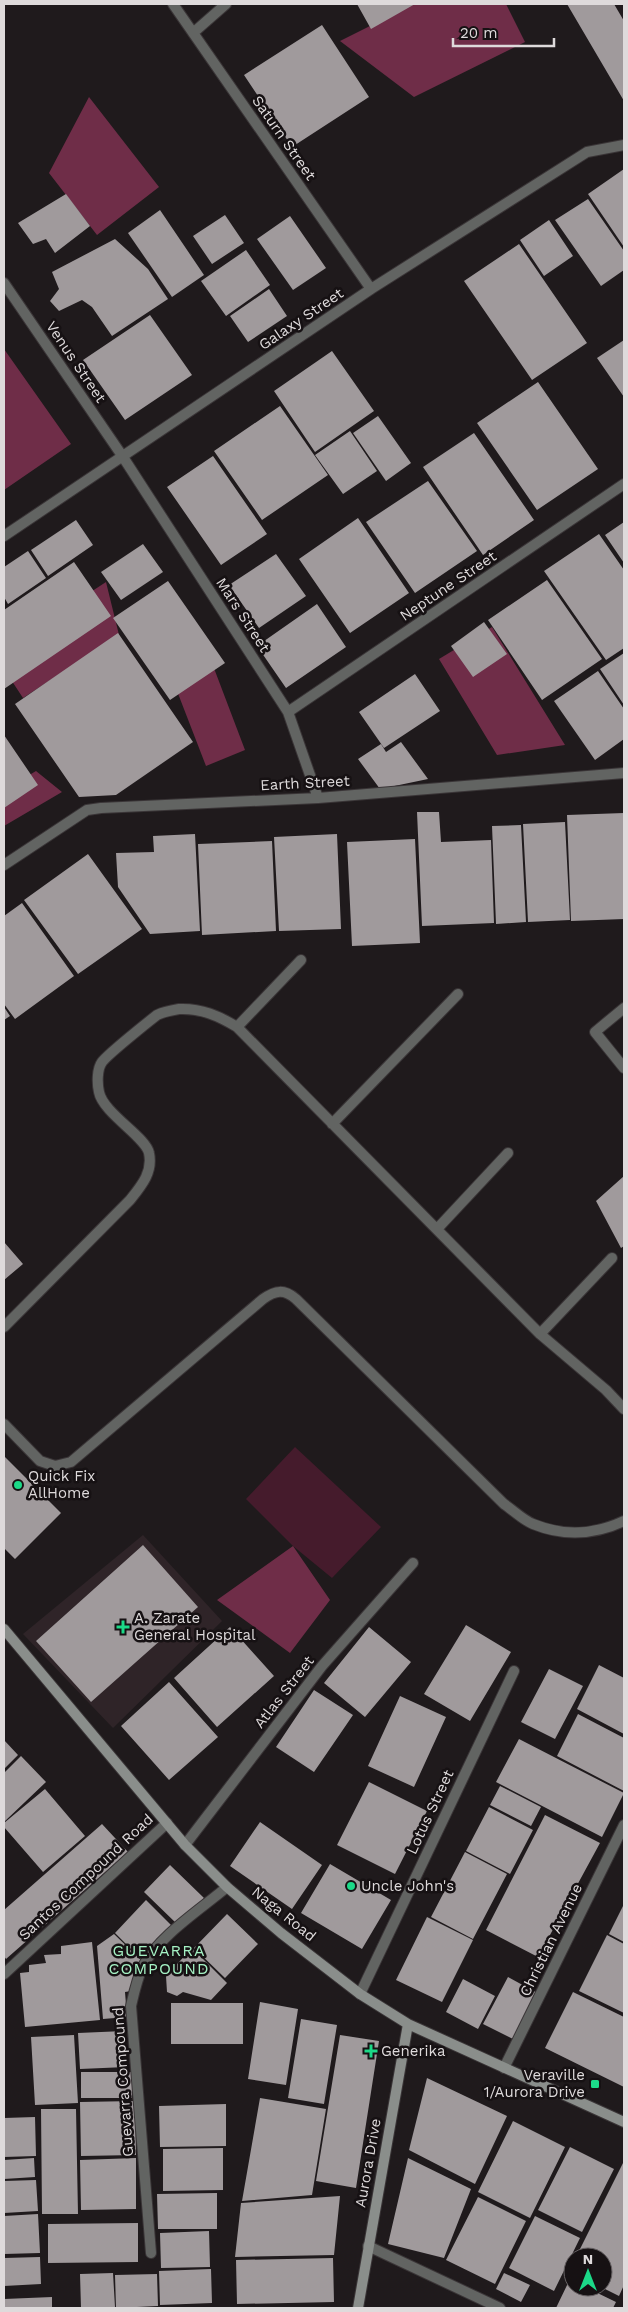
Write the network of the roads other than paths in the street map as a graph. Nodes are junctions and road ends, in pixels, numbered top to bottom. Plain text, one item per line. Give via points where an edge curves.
1 (173, 4) edge
2 (226, 4) edge
3 (193, 32) junction
4 (624, 145) edge
5 (4, 283) edge
6 (371, 289) junction
7 (123, 457) junction
8 (624, 484) edge
9 (4, 536) edge
10 (288, 712) junction
11 (624, 773) edge
12 (318, 798) junction
13 (4, 865) edge
14 (301, 960) dead end
15 (458, 994) dead end
16 (624, 1008) edge
17 (237, 1027) junction
18 (624, 1068) edge
19 (332, 1124) junction
20 (508, 1153) dead end
21 (436, 1229) junction
22 (612, 1258) dead end
23 (4, 1327) edge
24 (540, 1334) junction
25 (624, 1409) edge
26 (4, 1424) edge
27 (624, 1521) edge
28 (413, 1563) dead end
29 (4, 1629) edge
30 (514, 1671) dead end
31 (167, 1823) junction
32 (624, 1825) edge
33 (185, 1845) junction
34 (227, 1887) junction
35 (4, 1974) edge
36 (360, 1994) junction
37 (408, 2024) junction
38 (504, 2068) junction
39 (624, 2122) edge
40 (368, 2246) junction
41 (152, 2253) dead end
42 (358, 2308) edge
43 (500, 2308) edge

1 - 3 street, Saturn Street
2 - 3 street
3 - 6 street, Saturn Street
4 - 6 street, Galaxy Street via 587,152
5 - 7 street, Venus Street
6 - 7 street, Galaxy Street
7 - 9 street, Galaxy Street
7 - 10 street, Mars Street
8 - 10 street, Neptune Street
10 - 12 street, Mars Street
11 - 12 street, Earth Street
12 - 13 street, Earth Street via 87,810
14 - 17 street
15 - 19 street
16 - 18 street via 595,1032
17 - 19 street
17 - 23 street via 217,1015 196,1010 178,1009 158,1014 101,1063 97,1080 99,1094 106,1106 149,1150 150,1166 144,1182 130,1200
19 - 21 street
20 - 21 street
21 - 24 street
22 - 24 street
24 - 25 street
26 - 27 street via 40,1461 55,1466 70,1462 263,1299 281,1291 296,1299 504,1504 532,1524 567,1534 606,1529
28 - 33 street, Atlas Street via 322,1666
29 - 31 main road, Naga Road
30 - 36 street, Lotus Street
31 - 33 main road, Naga Road
31 - 35 street, Santos Compound Road
32 - 38 street, Christian Avenue
33 - 34 main road, Naga Road
34 - 36 main road, Naga Road
34 - 41 street, Guevarra Compound via 160,1944 144,1965 131,2006
36 - 37 main road, Naga Road
37 - 38 main road, Naga Road
37 - 40 main road, Aurora Drive
38 - 39 main road, Naga Road
40 - 42 main road, Aurora Drive
40 - 43 street

